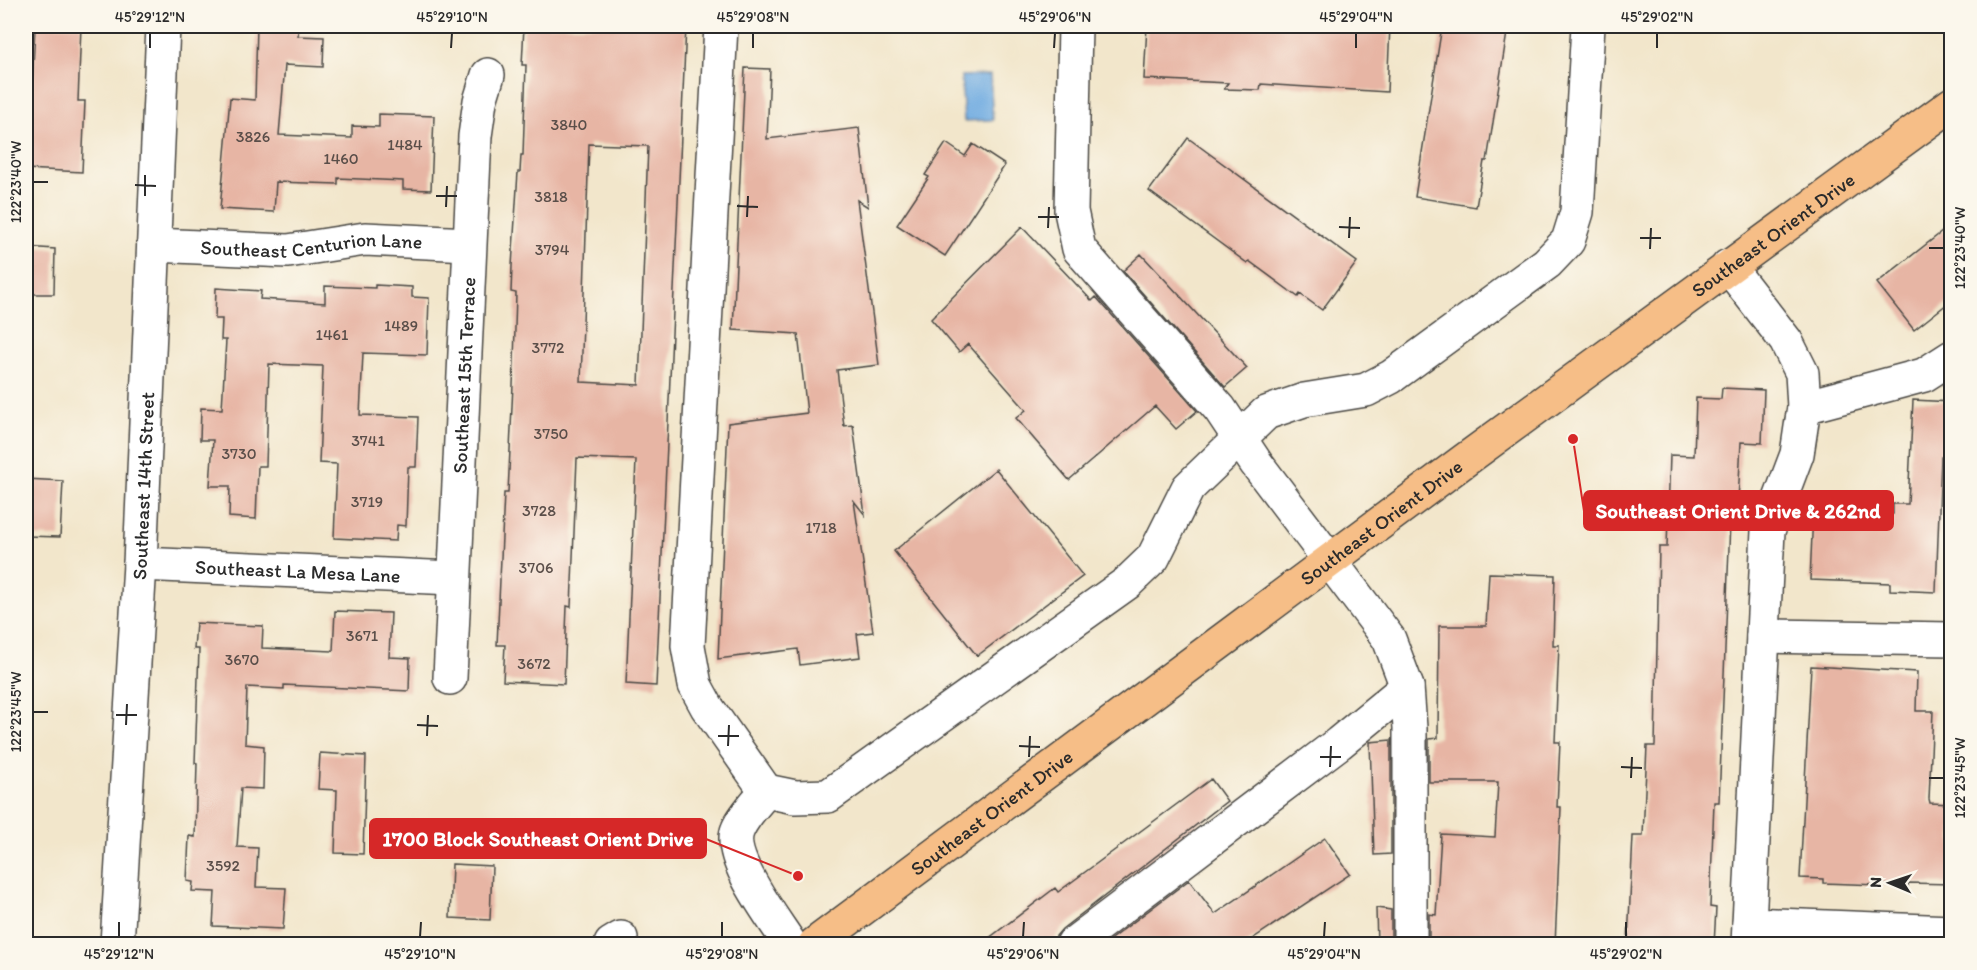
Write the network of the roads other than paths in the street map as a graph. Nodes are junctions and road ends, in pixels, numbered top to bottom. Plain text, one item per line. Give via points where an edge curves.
1 (163, 26) edge
2 (721, 26) edge
3 (1075, 26) edge
4 (1588, 26) edge
5 (488, 75) dead end
6 (1952, 104) edge
7 (469, 244) junction
8 (154, 245) junction
9 (1728, 266) junction
10 (1952, 357) edge
11 (1804, 407) junction
12 (1239, 437) junction
13 (1329, 561) junction
14 (140, 564) junction
15 (453, 578) junction
16 (1763, 636) junction
17 (1952, 639) edge
18 (450, 678) dead end
19 (1407, 687) junction
20 (766, 791) junction
21 (1952, 932) edge
22 (1749, 934) edge
23 (117, 945) edge
24 (790, 945) edge
25 (815, 945) edge
26 (1073, 945) edge
27 (1410, 945) edge

1 - 8 street, Southeast 14th Street
2 - 20 street via 688,646 695,685
3 - 12 street via 1071,211 1079,249 1220,409
4 - 12 street via 1577,212 1568,241 1547,263 1392,377 1365,390 1304,400 1266,413
5 - 7 street, Southeast 15th Terrace via 475,136
6 - 9 main road, Southeast Orient Drive
7 - 8 street, Southeast Centurion Lane via 366,239 288,251
7 - 15 street, Southeast 15th Terrace
8 - 14 street, Southeast 14th Street
9 - 11 street via 1786,341 1802,373
9 - 13 main road, Southeast Orient Drive
10 - 11 street via 1924,375
11 - 16 street via 1797,454 1768,531
12 - 13 street
12 - 20 street via 1188,488 1153,558 1127,583 828,796 795,797
13 - 19 street via 1389,639
13 - 25 main road, Southeast Orient Drive
14 - 15 street, Southeast La Mesa Lane
14 - 23 street, Southeast 14th Street
15 - 18 street, Southeast 15th Terrace
16 - 17 street
16 - 22 street
19 - 26 street
19 - 27 street
20 - 24 street via 737,830 737,852
21 - 22 street

